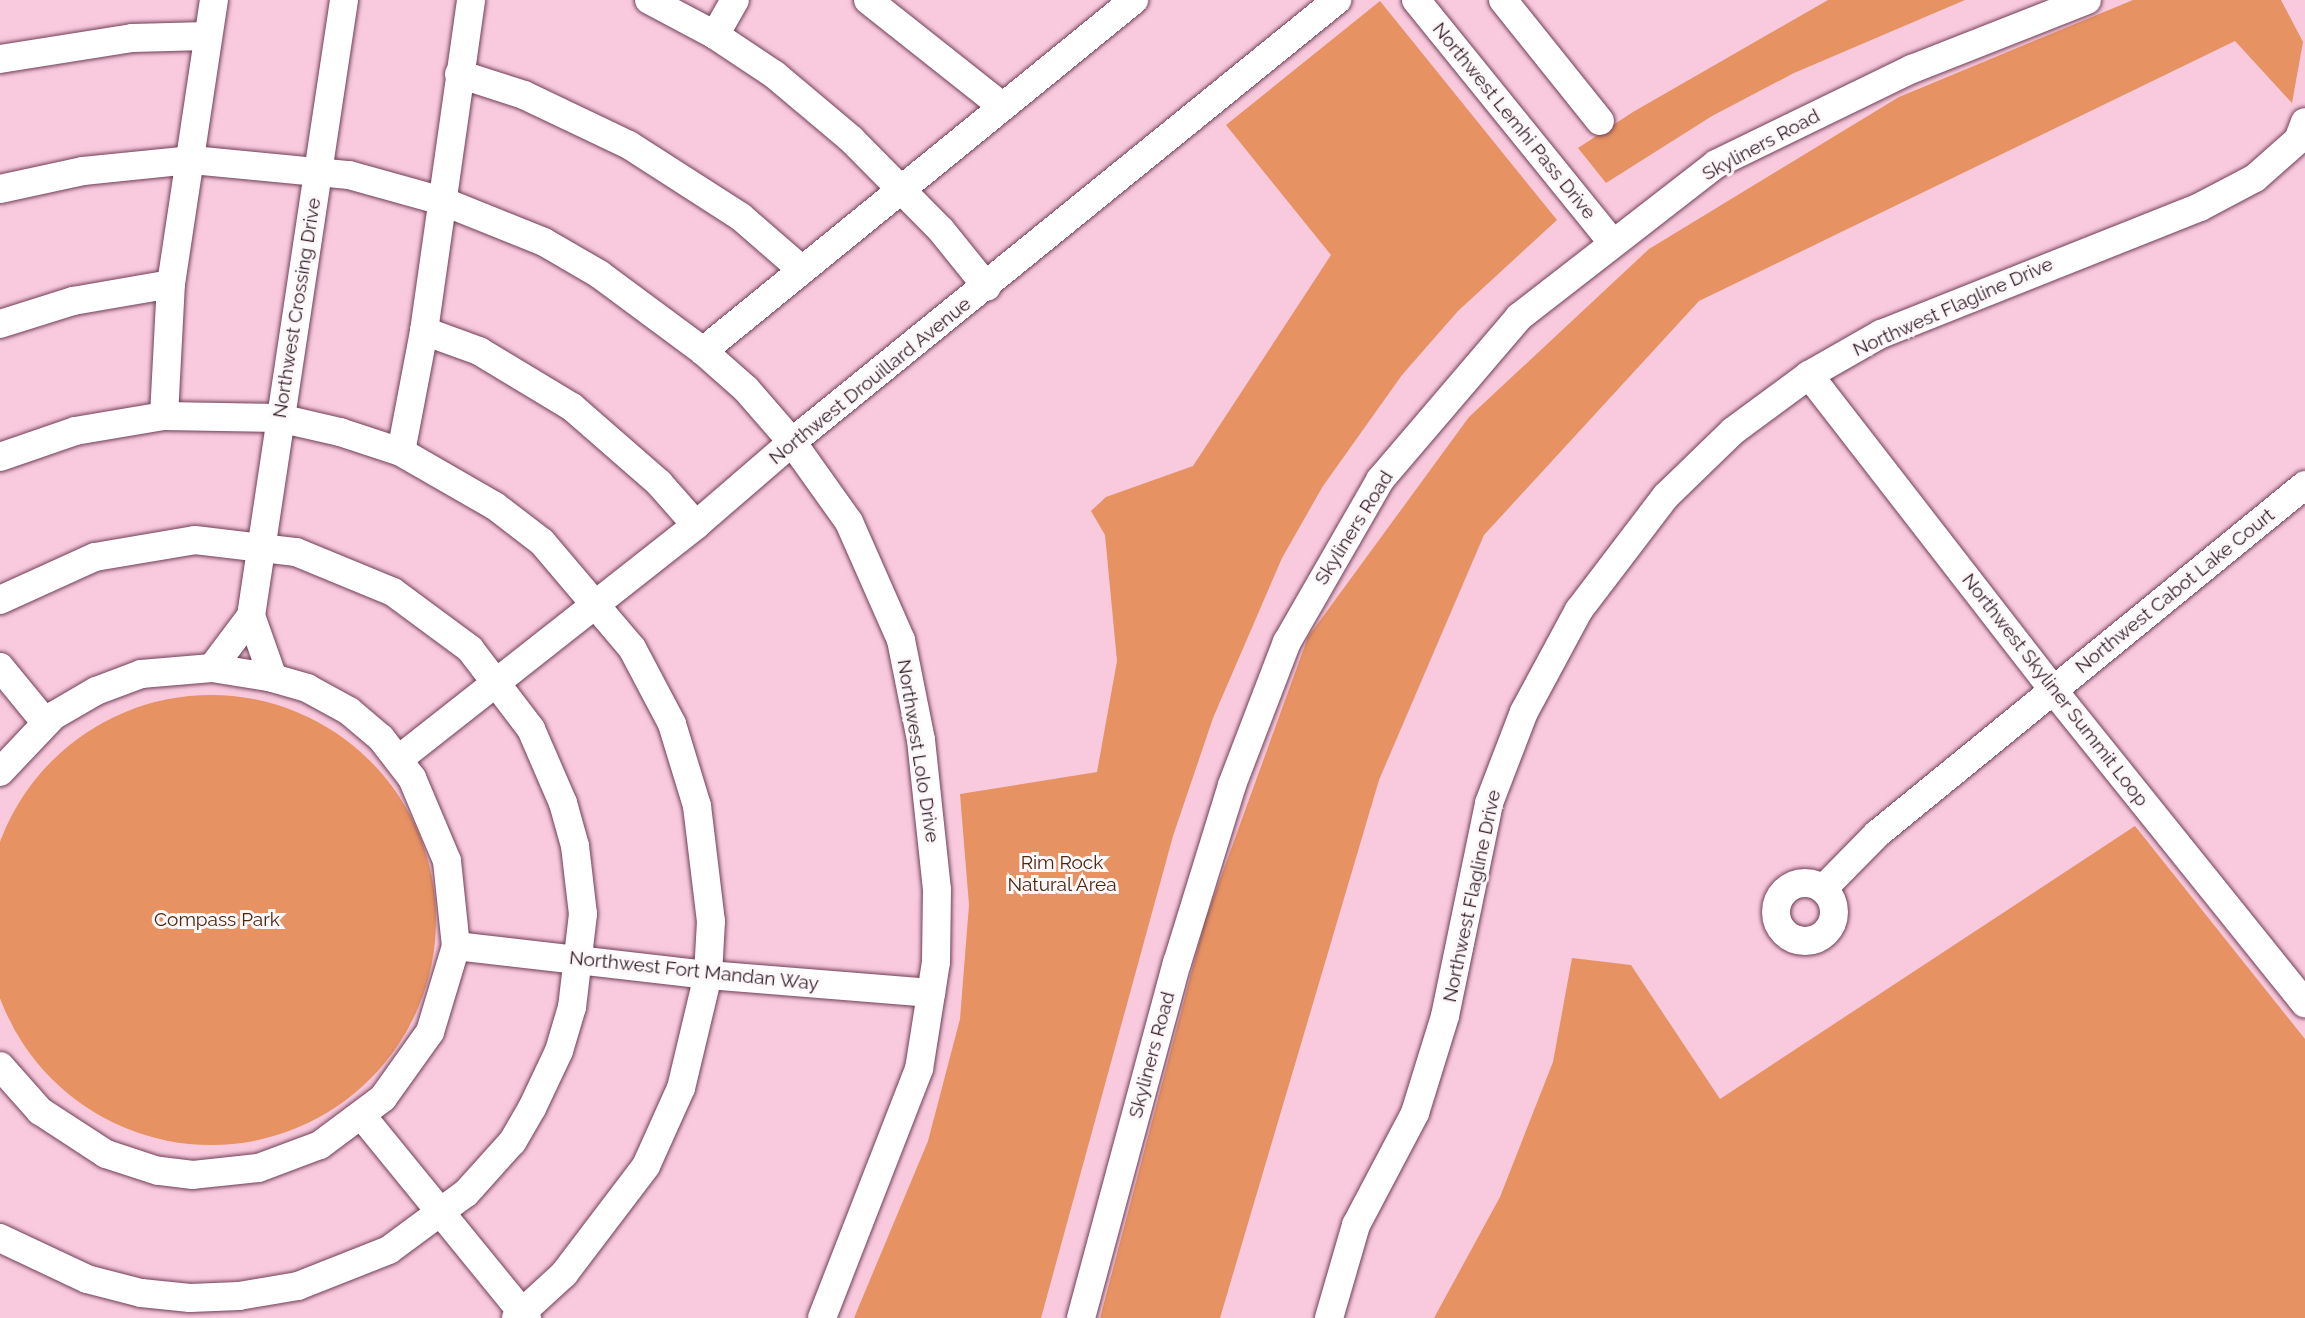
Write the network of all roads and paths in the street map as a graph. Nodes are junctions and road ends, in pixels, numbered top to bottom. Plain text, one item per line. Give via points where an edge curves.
1 (214, 0) edge
2 (344, 0) edge
3 (471, 0) edge
4 (649, 0) edge
5 (735, 0) edge
6 (868, 0) edge
7 (1134, 0) edge
8 (1337, 0) edge
9 (1416, 0) edge
10 (1503, 0) edge
11 (2087, 0) edge
12 (715, 35) junction
13 (207, 36) junction
14 (0, 60) edge
15 (459, 74) junction
16 (1003, 107) junction
17 (1600, 121) dead end
18 (2305, 122) edge
19 (192, 160) junction
20 (319, 171) junction
21 (0, 189) edge
22 (902, 191) junction
23 (442, 201) junction
24 (1612, 242) junction
25 (802, 270) junction
26 (171, 285) junction
27 (987, 287) junction
28 (0, 324) edge
29 (424, 331) junction
30 (703, 351) junction
31 (1809, 375) junction
32 (164, 416) junction
33 (279, 418) junction
34 (792, 442) junction
35 (401, 452) junction
36 (0, 457) edge
37 (2305, 485) edge
38 (696, 525) junction
39 (262, 545) junction
40 (0, 600) edge
41 (598, 603) junction
42 (251, 616) junction
43 (0, 667) edge
44 (212, 668) junction
45 (273, 678) junction
46 (496, 682) junction
47 (2053, 690) junction
48 (45, 722) junction
49 (399, 759) junction
50 (0, 772) edge
51 (1823, 889) dead end
52 (456, 946) junction
53 (580, 959) junction
54 (708, 975) junction
55 (931, 993) junction
56 (2305, 1003) edge
57 (0, 1066) edge
58 (13, 1099) edge
59 (362, 1116) junction
60 (442, 1214) junction
61 (3, 1244) edge
62 (239, 1307) edge
63 (522, 1316) edge
64 (822, 1318) edge
65 (1081, 1318) edge
66 (1329, 1318) edge

1 - 13 street
2 - 20 street, Northwest Crossing Drive
3 - 15 street
4 - 12 street
5 - 12 street
6 - 16 street
7 - 16 street
8 - 27 street, Northwest Drouillard Avenue
9 - 24 street, Northwest Lemhi Pass Drive
10 - 17 street
11 - 24 street, Skyliners Road via 1912,69 1716,164
12 - 22 street via 775,75 851,139
13 - 14 street via 132,38
13 - 19 street
15 - 23 street
15 - 25 street via 524,95 629,145 741,216
16 - 22 street
18 - 31 street, Northwest Flagline Drive via 2298,139 2255,178 2200,207 1881,334
19 - 20 street, Northwest Lolo Drive
19 - 21 street, Northwest Lolo Drive via 83,171
19 - 26 street
20 - 23 street, Northwest Lolo Drive
20 - 33 street, Northwest Crossing Drive
22 - 25 street
22 - 27 street
23 - 29 street
23 - 30 street, Northwest Lolo Drive via 544,242 599,274
24 - 65 street, Skyliners Road via 1519,317 1427,421 1380,480 1287,642 1202,876
25 - 30 street
26 - 28 street via 73,301
26 - 32 street
27 - 34 street, Northwest Drouillard Avenue
29 - 35 street
29 - 38 street via 479,351 572,407 659,482
30 - 34 street, Northwest Lolo Drive via 746,389
31 - 47 street, Northwest Skyliner Summit Loop
31 - 66 street, Northwest Flagline Drive via 1733,431 1667,496 1579,610 1524,712 1489,803 1442,1028 1415,1113 1356,1225
32 - 33 street
32 - 36 street via 75,431
33 - 35 street
33 - 39 street, Northwest Crossing Drive
34 - 38 street, Northwest Drouillard Avenue
34 - 55 street, Northwest Lolo Drive via 849,522 901,640 932,823 937,890
35 - 41 street via 495,506 542,542
37 - 47 street, Northwest Cabot Lake Court
38 - 41 street, Northwest Drouillard Avenue
39 - 40 street via 195,540 136,547 74,564
39 - 42 street, Northwest Crossing Drive
39 - 46 street via 329,562 393,592 450,632
41 - 46 street, Northwest Drouillard Avenue
41 - 54 street via 653,685 686,765 706,869 711,921
42 - 44 street, Northwest Crossing Drive
42 - 45 street, Northwest Crossing Drive
43 - 48 street
44 - 45 street
44 - 48 street via 170,669 130,677
45 - 49 street via 315,692 349,711
46 - 49 street, Northwest Drouillard Avenue
46 - 53 street via 531,729 563,803 581,886
47 - 51 street, Northwest Cabot Lake Court via 1877,834
47 - 56 street, Northwest Skyliner Summit Loop
48 - 50 street
49 - 52 street via 437,831 447,861
52 - 53 street, Northwest Fort Mandan Way
52 - 59 street via 430,1032 383,1098
53 - 54 street, Northwest Fort Mandan Way
53 - 60 street via 559,1051 533,1108 486,1173
54 - 55 street, Northwest Fort Mandan Way
54 - 63 street via 681,1088 646,1166 595,1238
55 - 64 street, Northwest Lolo Drive via 919,1069
57 - 58 street
58 - 59 street via 106,1154 158,1171 193,1175 258,1168 320,1145
59 - 60 street
60 - 62 street via 400,1244 350,1269
60 - 63 street
61 - 62 street via 75,1275 128,1290

